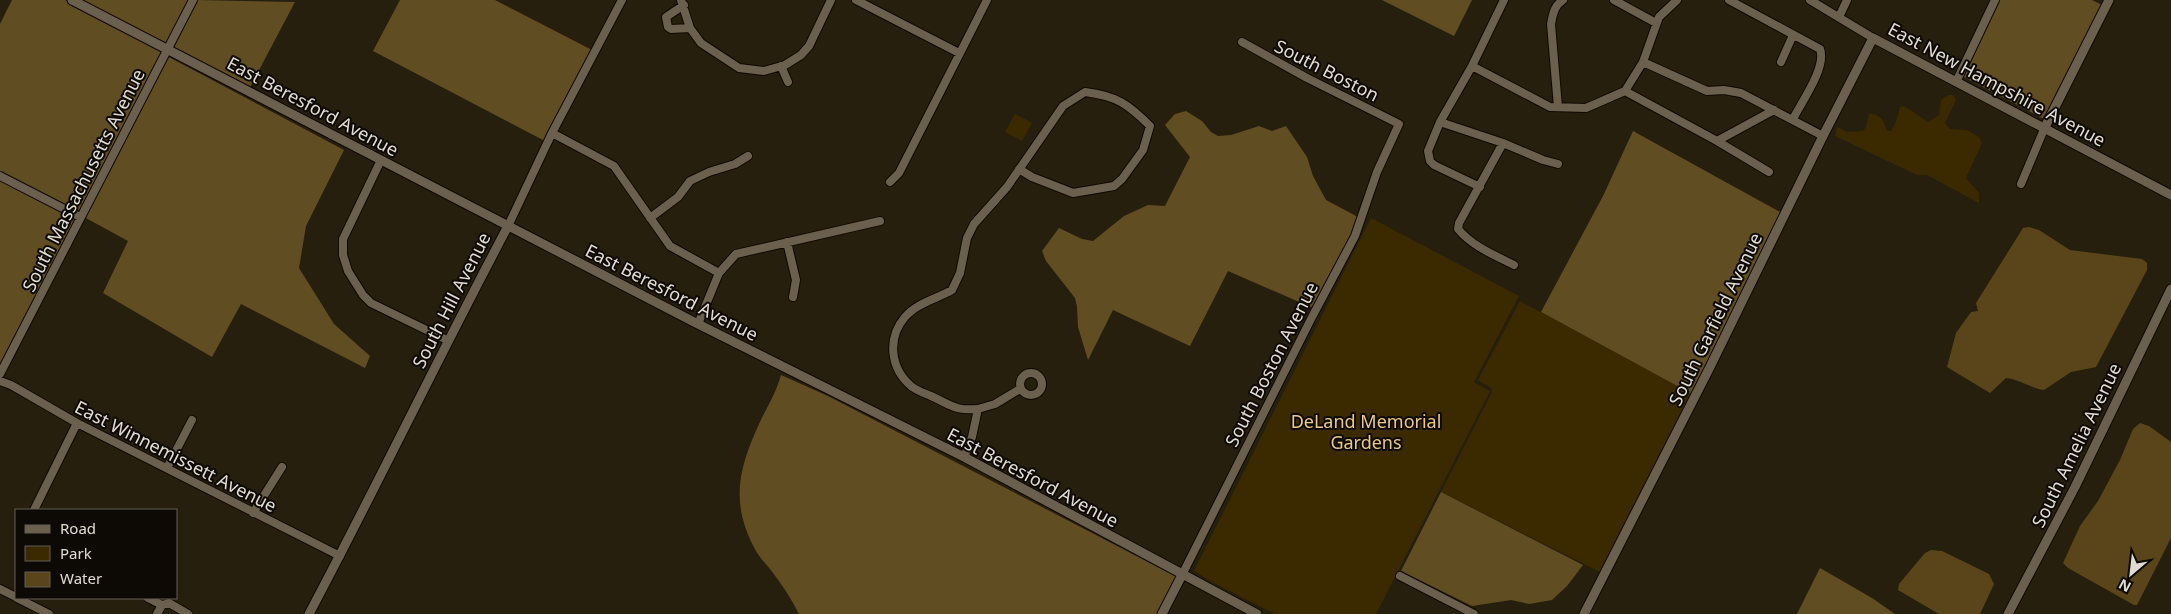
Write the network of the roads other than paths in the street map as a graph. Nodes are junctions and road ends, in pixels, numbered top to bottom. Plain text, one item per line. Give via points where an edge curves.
1 (72, 0) edge
2 (193, 0) edge
3 (622, 0) edge
4 (831, 0) edge
5 (856, 0) edge
6 (987, 0) edge
7 (1504, 0) edge
8 (1563, 0) edge
9 (1614, 0) edge
10 (1677, 0) edge
11 (1729, 0) edge
12 (1810, 0) edge
13 (1847, 0) edge
14 (1996, 0) edge
15 (2110, 0) edge
16 (682, 2) edge
17 (1839, 17) junction
18 (1656, 23) junction
19 (690, 28) junction
20 (1793, 35) junction
21 (1874, 38) junction
22 (1242, 42) dead end
23 (167, 48) junction
24 (960, 53) junction
25 (1643, 62) junction
26 (1781, 62) dead end
27 (782, 66) junction
28 (1472, 66) junction
29 (1957, 80) junction
30 (788, 82) dead end
31 (1625, 91) junction
32 (1558, 107) junction
33 (1774, 110) junction
34 (1793, 119) junction
35 (1440, 122) junction
36 (1399, 124) joint
37 (2045, 127) junction
38 (552, 133) junction
39 (1823, 136) junction
40 (1717, 141) junction
41 (1503, 143) junction
42 (748, 156) dead end
43 (381, 160) junction
44 (1558, 164) dead end
45 (1019, 169) junction
46 (1769, 172) dead end
47 (0, 176) edge
48 (890, 182) dead end
49 (2021, 184) dead end
50 (1480, 186) junction
51 (2171, 194) edge
52 (80, 217) junction
53 (650, 218) junction
54 (880, 221) dead end
55 (508, 226) junction
56 (787, 242) junction
57 (1514, 265) dead end
58 (719, 274) junction
59 (2171, 289) edge
60 (793, 297) dead end
61 (698, 324) junction
62 (447, 340) junction
63 (0, 374) edge
64 (0, 382) edge
65 (1020, 389) dead end
66 (978, 409) junction
67 (192, 420) dead end
68 (77, 423) junction
69 (964, 457) junction
70 (282, 466) dead end
71 (167, 468) junction
72 (34, 509) edge
73 (253, 513) junction
74 (340, 556) junction
75 (1182, 575) junction
76 (1400, 576) dead end
77 (0, 589) edge
78 (15, 597) edge
79 (19, 599) edge
80 (150, 599) edge
81 (162, 605) junction
82 (49, 614) edge
83 (157, 614) edge
84 (188, 614) edge
85 (308, 614) edge
86 (1162, 614) edge
87 (1257, 614) edge
88 (1474, 614) edge
89 (1584, 614) edge
90 (2008, 614) edge

1 - 23 street, East Beresford Avenue
2 - 23 street, South Massachusetts Avenue
3 - 38 street, South Hill Avenue
4 - 27 street via 809,46
5 - 24 street
6 - 24 street
7 - 28 street
8 - 32 street via 1554,11 1551,24
9 - 18 street
10 - 18 street
11 - 20 street
12 - 17 street, East New Hampshire Avenue
13 - 17 street
14 - 29 street
15 - 37 street
16 - 19 street
16 - 19 street via 666,17 666,22 671,29
17 - 21 street, East New Hampshire Avenue
18 - 25 street
19 - 27 street via 701,43 739,68 764,70
20 - 26 street
20 - 34 street via 1820,49 1822,54 1820,67
21 - 29 street, East New Hampshire Avenue
21 - 39 street, South Garfield Avenue
22 - 36 street, South Boston
23 - 43 street, East Beresford Avenue
23 - 52 street, South Massachusetts Avenue
24 - 48 street via 899,173
25 - 31 street
25 - 33 street via 1707,91 1741,93
27 - 30 street
28 - 32 street via 1550,107
28 - 35 street
29 - 37 street, East New Hampshire Avenue
31 - 32 street via 1586,108
31 - 40 street
33 - 34 street
33 - 40 street
34 - 39 street
35 - 41 street
35 - 50 street via 1428,151 1430,161
36 - 75 street, South Boston Avenue via 1355,236
37 - 49 street
37 - 51 street, East New Hampshire Avenue
38 - 53 street via 614,166
38 - 55 street, South Hill Avenue
39 - 89 street, South Garfield Avenue
40 - 46 street
41 - 44 street
41 - 50 street
42 - 53 street via 690,182 678,197
43 - 55 street, East Beresford Avenue
43 - 62 street via 343,239 348,271 371,303
45 - 45 street via 1064,106 1086,92 1108,95 1133,109 1150,126 1143,150 1114,186 1073,194
45 - 66 street via 966,238 960,272 952,290 915,306 898,327 894,343 894,362 911,386 963,411
47 - 52 street
50 - 57 street via 1458,229 1465,237
52 - 63 street, South Massachusetts Avenue
53 - 58 street via 670,246
54 - 56 street
55 - 61 street, East Beresford Avenue
55 - 62 street, South Hill Avenue
56 - 58 street via 736,254
56 - 60 street via 796,280
58 - 61 street
59 - 90 street, South Amelia Avenue via 2074,489
61 - 69 street, East Beresford Avenue
62 - 74 street, South Hill Avenue
64 - 68 street, East Winnemissett Avenue via 11,385
65 - 66 street via 995,404
66 - 69 street
67 - 71 street
68 - 71 street, East Winnemissett Avenue
68 - 72 street
69 - 75 street, East Beresford Avenue
70 - 73 street
71 - 73 street, East Winnemissett Avenue
73 - 74 street, East Winnemissett Avenue
74 - 85 street, South Hill Avenue
75 - 86 street, South Boston Avenue
75 - 87 street, East Beresford Avenue
76 - 88 street
77 - 78 street
79 - 82 street
80 - 81 street
81 - 83 street
81 - 84 street via 169,602

